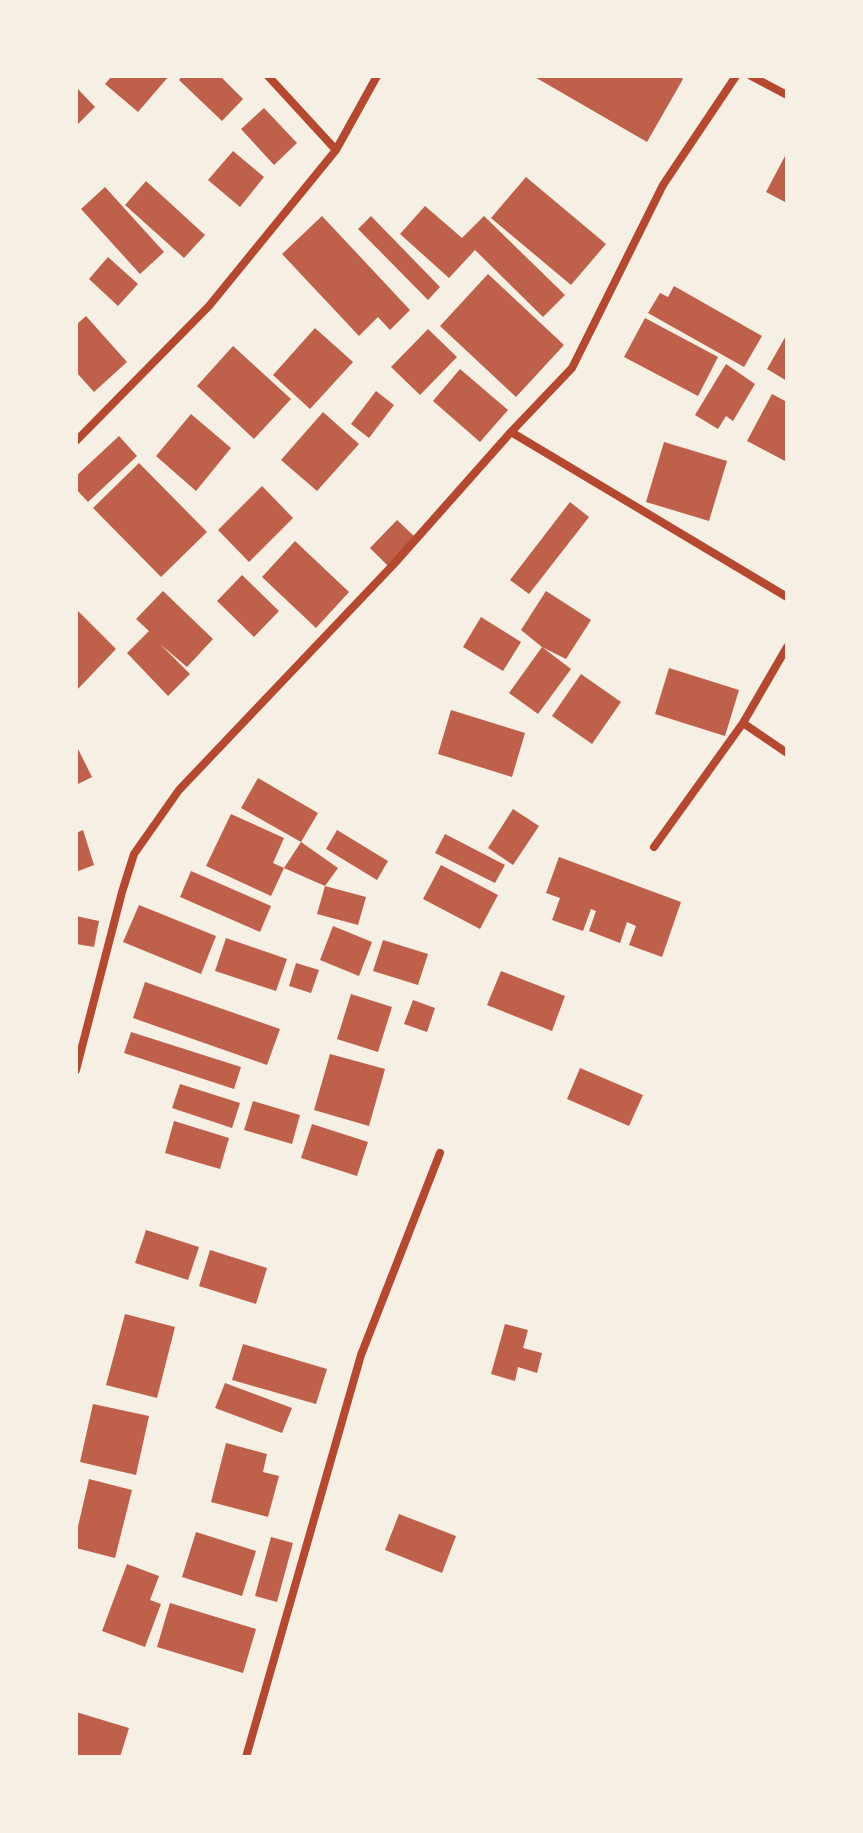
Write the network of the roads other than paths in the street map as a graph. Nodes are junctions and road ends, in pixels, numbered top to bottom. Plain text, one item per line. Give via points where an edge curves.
1 (268, 76) edge
2 (377, 76) edge
3 (736, 76) edge
4 (751, 76) edge
5 (787, 95) edge
6 (336, 150) junction
7 (511, 432) junction
8 (76, 441) edge
9 (787, 597) edge
10 (787, 647) edge
11 (743, 723) junction
12 (787, 753) edge
13 (654, 847) dead end
14 (76, 1070) edge
15 (440, 1153) dead end
16 (246, 1757) edge

1 - 6 street
2 - 6 street
3 - 7 street via 663,185 572,368
4 - 5 street
6 - 8 street via 209,306
7 - 9 street
7 - 14 street via 179,790 134,854
10 - 11 street
11 - 12 street
11 - 13 street
15 - 16 street via 361,1355

